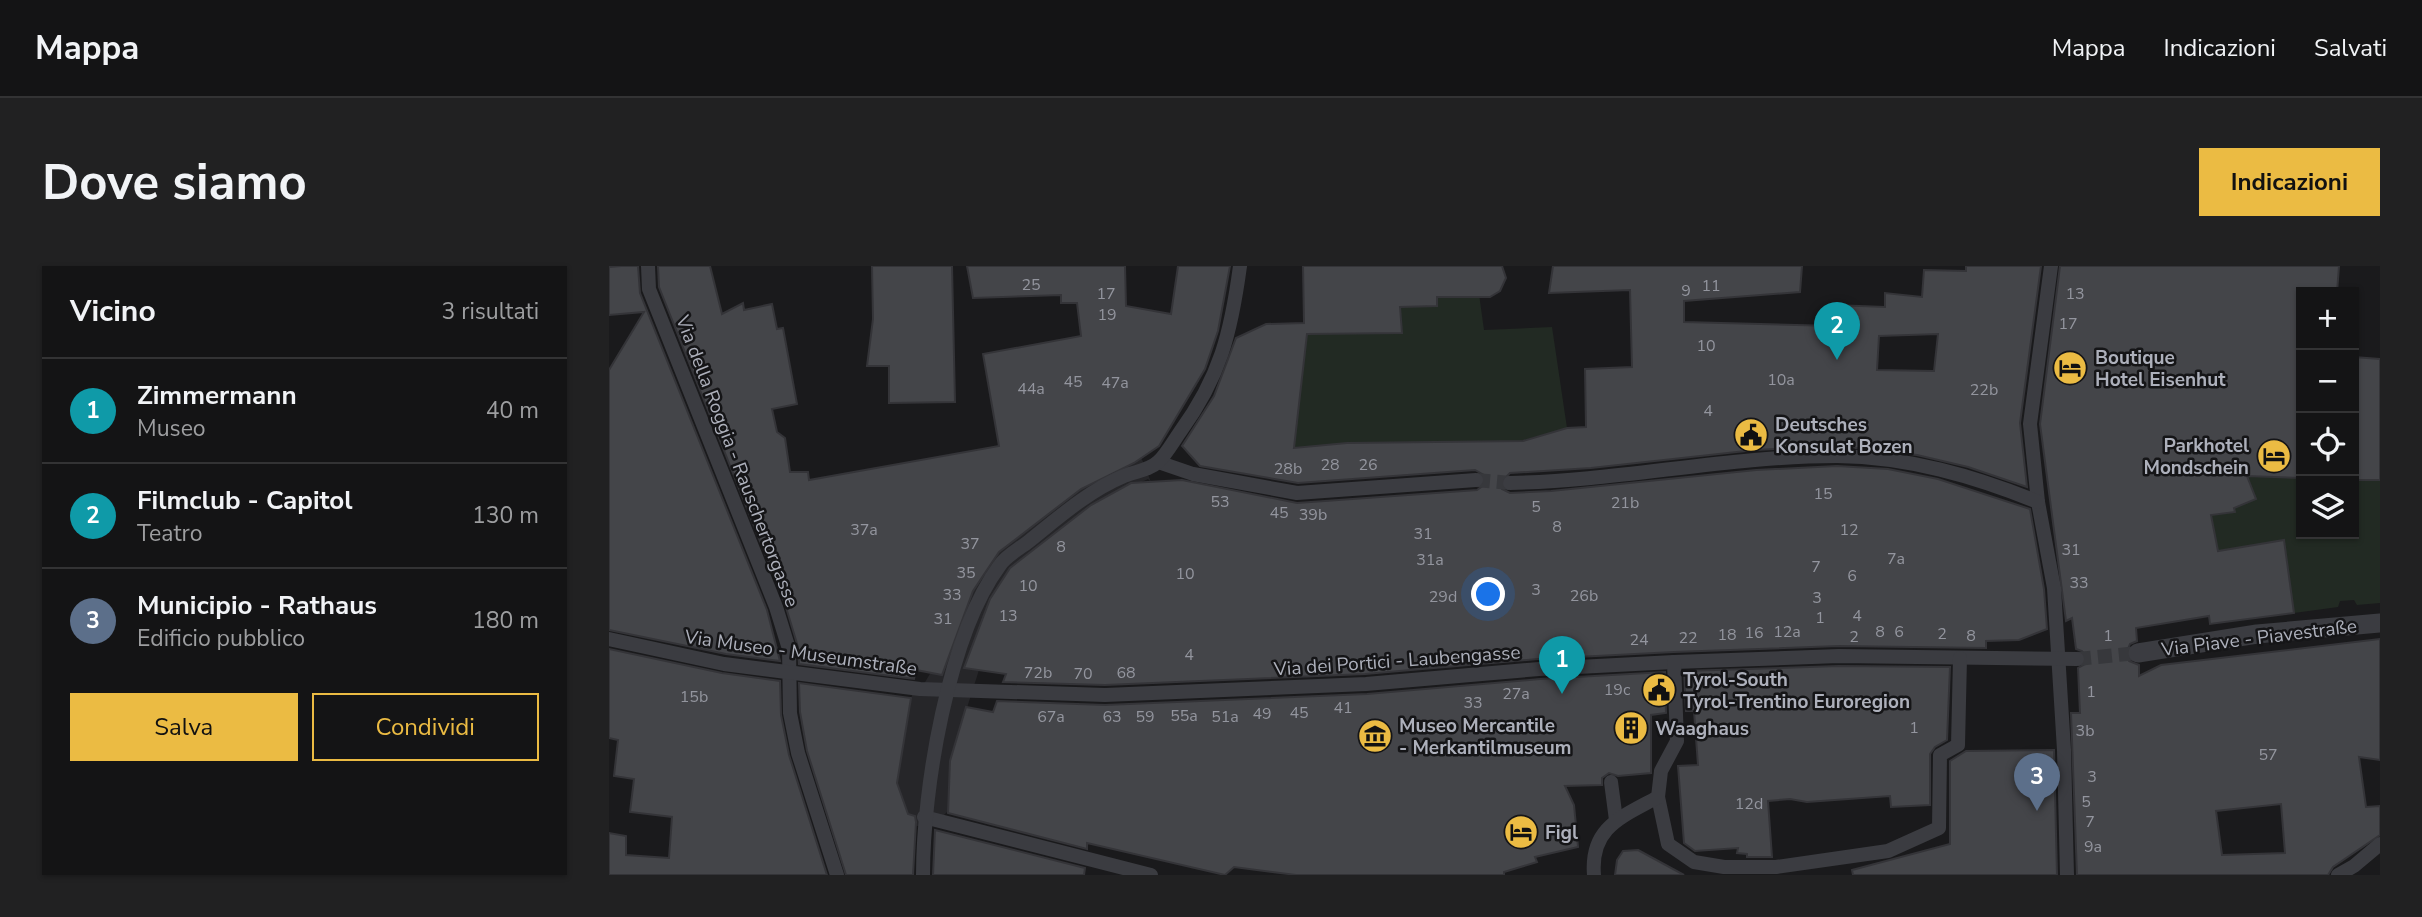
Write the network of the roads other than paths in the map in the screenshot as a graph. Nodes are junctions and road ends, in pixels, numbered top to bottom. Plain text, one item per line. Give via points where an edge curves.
1 (648, 266) edge
2 (1240, 266) edge
3 (2050, 266) edge
4 (1158, 462) junction
5 (1476, 480) tunnel mouth
6 (1510, 483) tunnel mouth
7 (2038, 502) junction
8 (2380, 623) edge
9 (609, 639) edge
10 (2138, 653) tunnel mouth
11 (1961, 658) junction
12 (2077, 659) tunnel mouth
13 (2060, 660) junction
14 (1674, 662) junction
15 (791, 672) junction
16 (947, 691) junction
17 (1611, 782) dead end
18 (1658, 797) junction
19 (924, 817) junction
20 (1616, 820) junction
21 (2380, 844) edge
22 (837, 875) edge
23 (923, 875) edge
24 (1151, 875) edge
25 (1594, 875) edge
26 (2067, 875) edge
27 (2338, 875) edge

1 - 15 street, Via della Roggia - Rauschertorgasse via 649,289 776,607
2 - 4 street via 1232,327 1222,356 1192,415
3 - 7 street via 2030,424
4 - 5 street via 1193,474 1297,493
4 - 16 street via 1081,500 1000,564 965,636
6 - 7 street via 1838,456 1961,474
7 - 13 street via 2051,561
8 - 10 street, Via Piave - Piavestraße
9 - 15 street, Via Museo - Museumstraße via 724,664
11 - 13 street, Via dei Portici - Laubengasse
11 - 14 street, Via dei Portici - Laubengasse via 1839,656
11 - 18 street via 1958,745 1940,755 1939,828 1888,850 1776,867 1724,867 1694,862 1668,844
12 - 13 street, Via dei Portici - Laubengasse
13 - 26 street
14 - 16 street, Via dei Portici - Laubengasse via 1186,694
14 - 18 street via 1677,741 1661,771
15 - 16 street, Via Museo - Museumstraße
15 - 22 street, Via della Roggia - Rauschertorgasse via 790,713 797,753
16 - 19 street
17 - 20 street
18 - 20 street
19 - 23 street
19 - 24 street
20 - 25 street via 1602,834 1593,860
21 - 27 street

